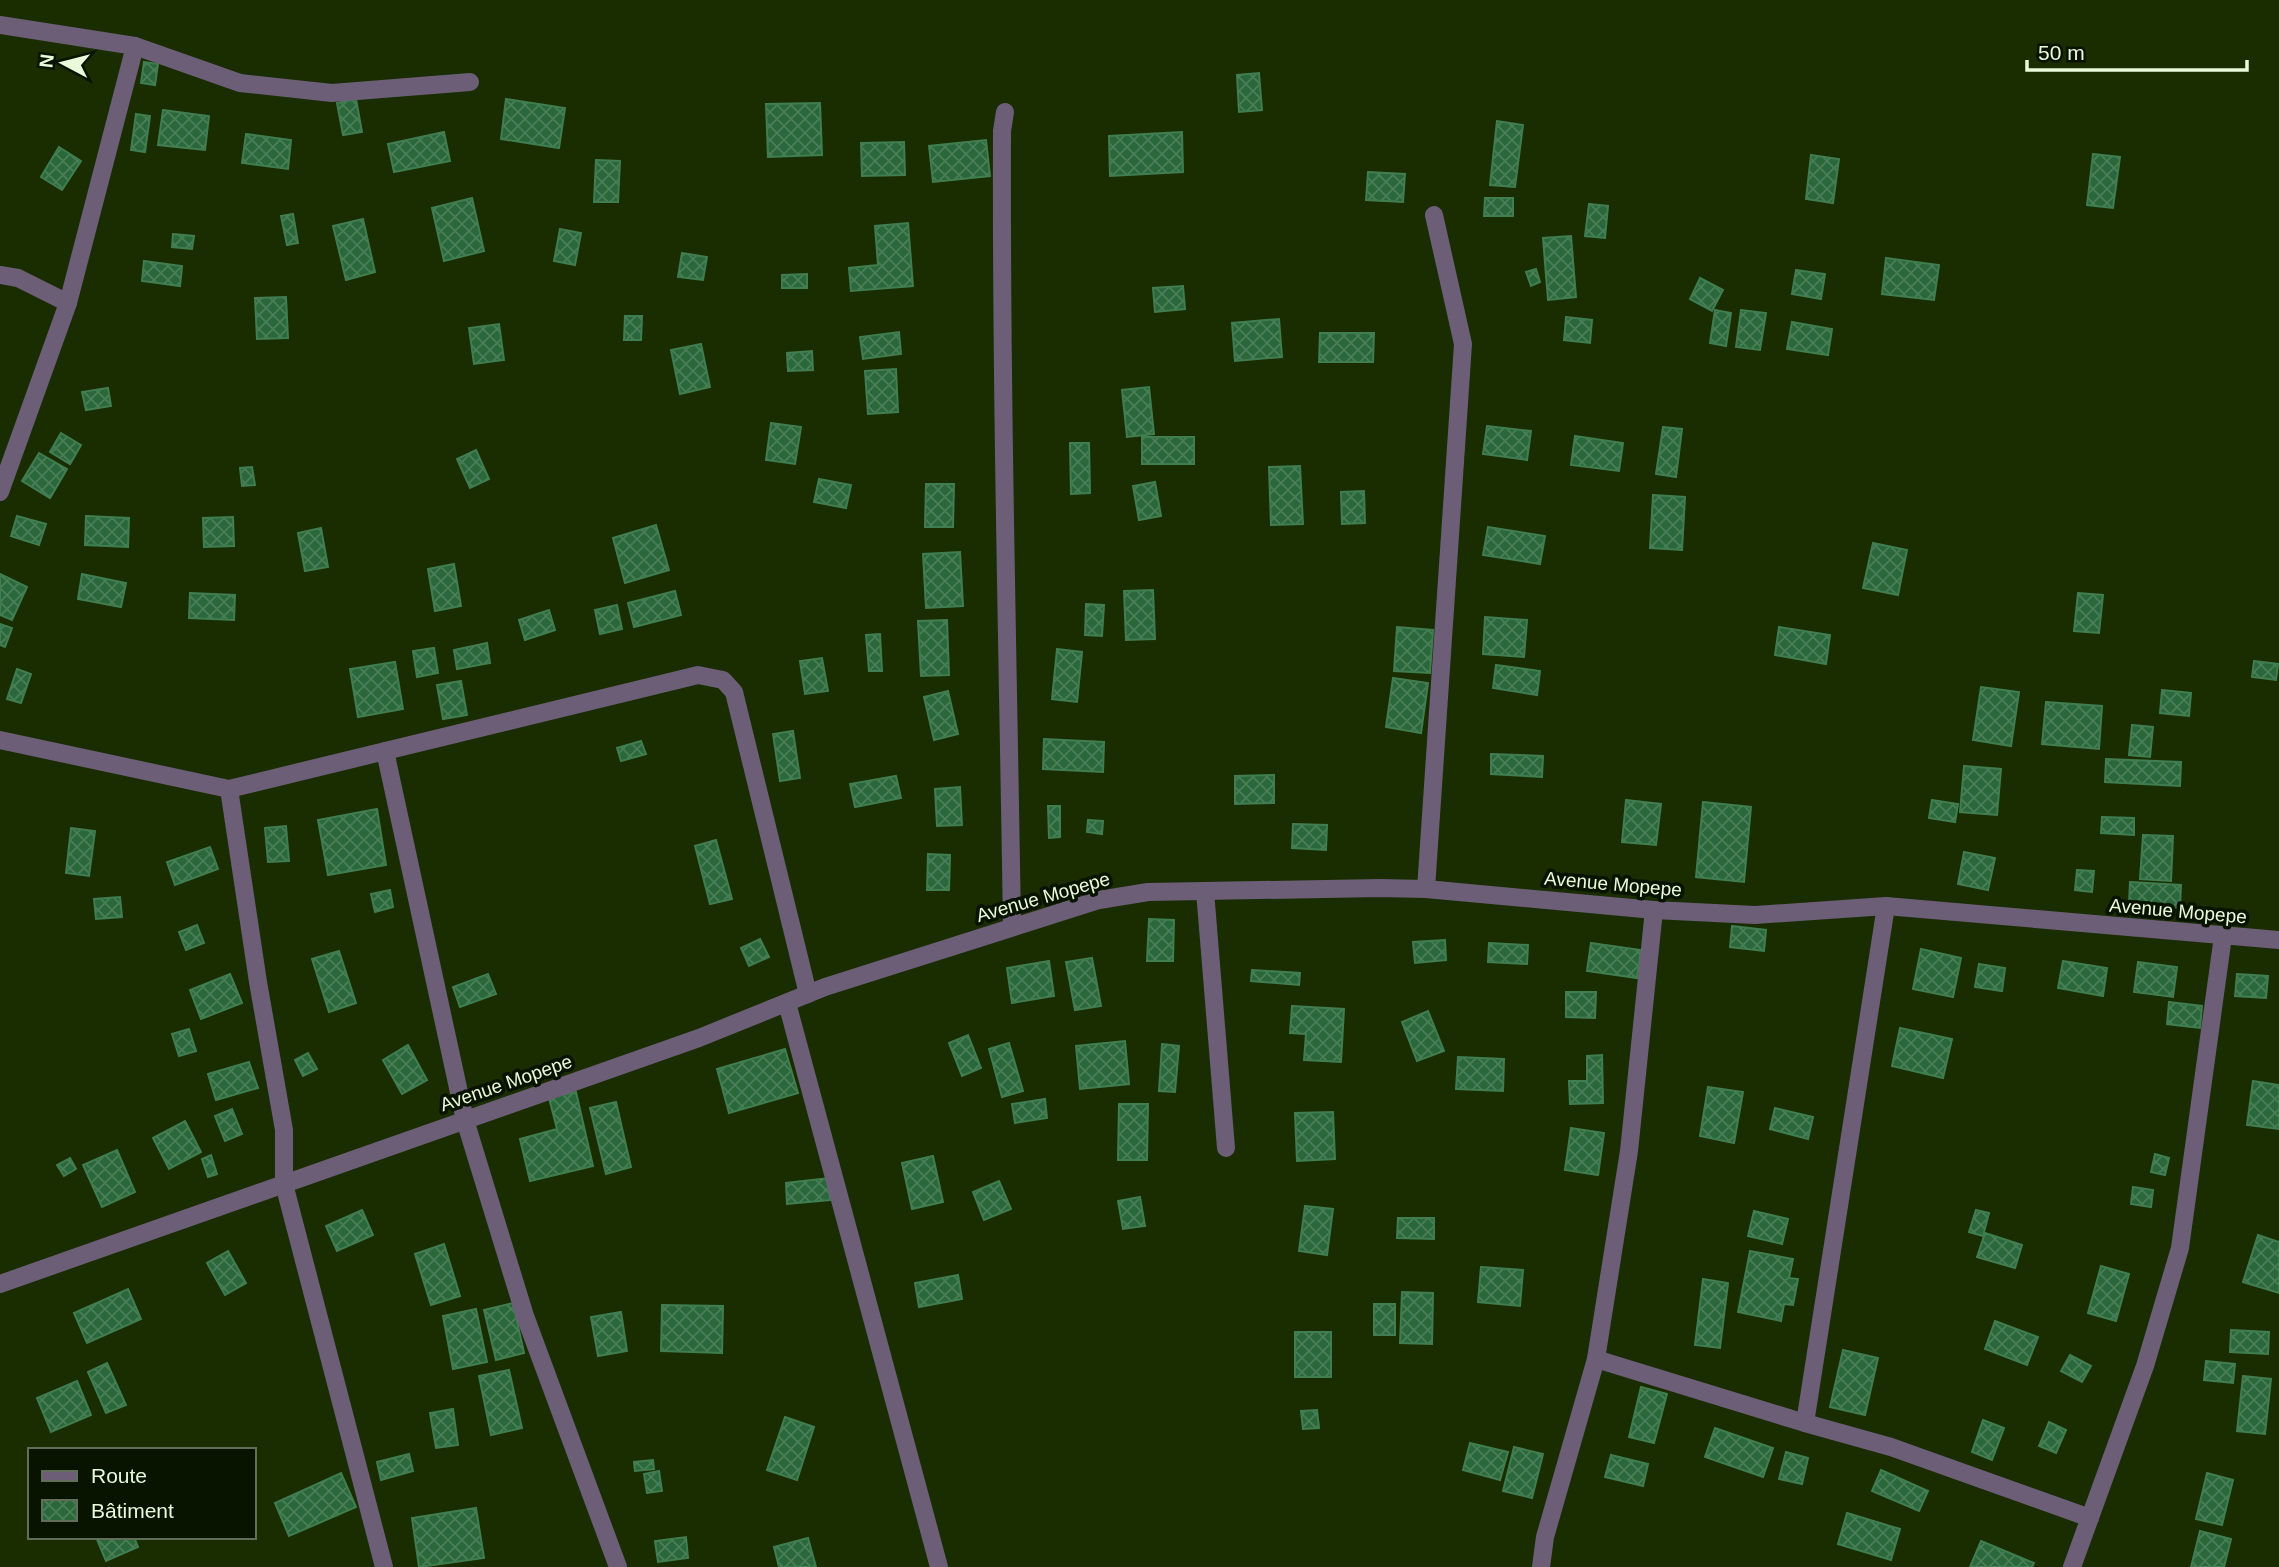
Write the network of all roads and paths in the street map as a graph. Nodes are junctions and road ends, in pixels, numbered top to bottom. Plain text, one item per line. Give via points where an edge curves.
1 (0, 25) edge
2 (135, 46) junction
3 (470, 82) dead end
4 (1005, 112) dead end
5 (1434, 215) dead end
6 (0, 275) edge
7 (68, 303) junction
8 (0, 492) edge
9 (0, 740) edge
10 (385, 751) junction
11 (229, 789) junction
12 (1426, 889) junction
13 (1205, 891) junction
14 (1886, 906) junction
15 (1654, 910) junction
16 (1012, 926) junction
17 (2223, 936) junction
18 (2279, 940) edge
19 (808, 994) junction
20 (786, 1003) junction
21 (465, 1120) junction
22 (1226, 1148) dead end
23 (284, 1184) junction
24 (0, 1284) edge
25 (1596, 1359) junction
26 (1805, 1423) junction
27 (2090, 1518) junction
28 (384, 1567) edge
29 (618, 1567) edge
30 (939, 1567) edge
31 (1541, 1567) edge
32 (2072, 1567) edge

1 - 2 street
2 - 3 street via 240,83 332,93
2 - 7 street
4 - 16 street via 1001,324
5 - 12 street via 1463,344
6 - 7 street via 18,278
7 - 8 street
9 - 11 street
10 - 11 street
10 - 19 street via 698,676 723,680 734,692
10 - 21 street
11 - 23 street via 284,1130
12 - 13 street, Avenue Mopepe
12 - 15 street, Avenue Mopepe
13 - 16 street, Avenue Mopepe via 1147,892 1098,900
13 - 22 street
14 - 15 street, Avenue Mopepe via 1755,915
14 - 17 street, Avenue Mopepe
14 - 26 street
15 - 25 street via 1629,1150
16 - 19 street, Avenue Mopepe
17 - 18 street, Avenue Mopepe
17 - 27 street via 2180,1248 2145,1366
19 - 20 street, Avenue Mopepe
20 - 21 street, Avenue Mopepe
20 - 30 street
21 - 23 street, Avenue Mopepe
21 - 29 street via 524,1316
23 - 24 street, Avenue Mopepe
23 - 28 street
25 - 26 street
25 - 31 street via 1545,1537
26 - 27 street via 1891,1447
27 - 32 street

